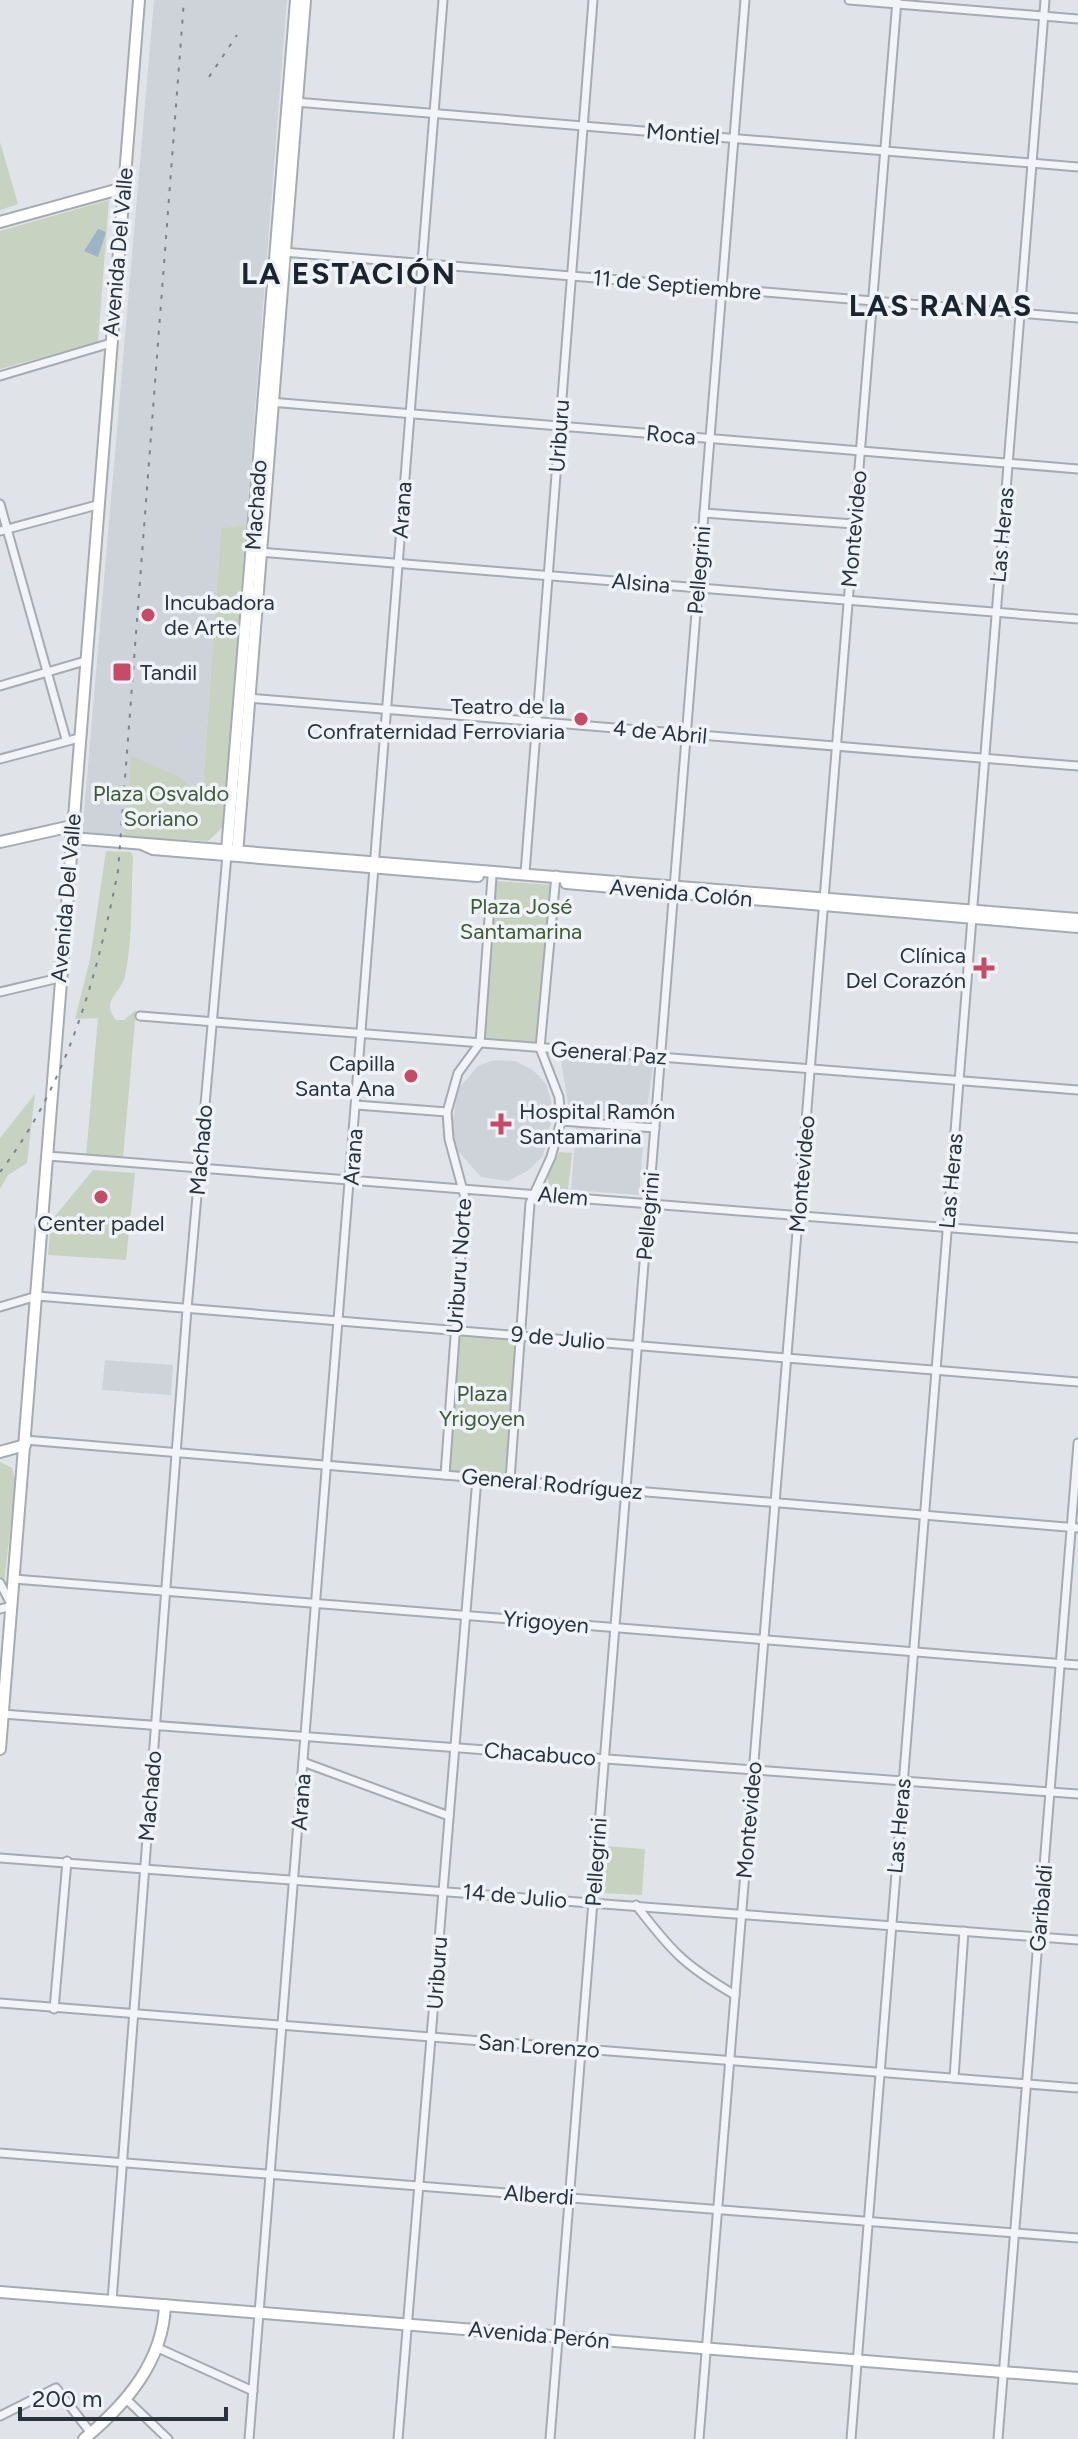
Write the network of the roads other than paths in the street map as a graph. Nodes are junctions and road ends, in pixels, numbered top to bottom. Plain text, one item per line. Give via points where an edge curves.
1 (139, 0) edge
2 (296, 0) edge
3 (305, 0) edge
4 (443, 0) edge
5 (593, 0) edge
6 (745, 0) edge
7 (849, 0) edge
8 (1045, 0) edge
9 (897, 2) edge
10 (1043, 16) junction
11 (1078, 19) edge
12 (292, 102) junction
13 (435, 115) junction
14 (583, 126) junction
15 (733, 138) junction
16 (885, 151) junction
17 (1032, 163) junction
18 (1078, 167) edge
19 (123, 188) junction
20 (0, 222) edge
21 (281, 252) junction
22 (422, 264) junction
23 (571, 276) junction
24 (721, 288) junction
25 (873, 301) junction
26 (1020, 313) junction
27 (1078, 318) edge
28 (111, 343) junction
29 (0, 376) edge
30 (269, 402) junction
31 (409, 414) junction
32 (560, 426) junction
33 (710, 438) junction
34 (860, 451) junction
35 (1008, 463) junction
36 (1078, 469) edge
37 (0, 504) edge
38 (97, 505) junction
39 (704, 513) junction
40 (854, 524) junction
41 (4, 530) edge
42 (257, 552) junction
43 (398, 563) junction
44 (548, 575) junction
45 (698, 588) junction
46 (848, 600) junction
47 (996, 612) junction
48 (1078, 619) edge
49 (85, 661) junction
50 (46, 673) junction
51 (0, 686) edge
52 (246, 698) junction
53 (387, 711) junction
54 (537, 722) junction
55 (686, 734) junction
56 (79, 738) junction
57 (66, 739) junction
58 (836, 746) junction
59 (984, 758) junction
60 (0, 759) edge
61 (1078, 766) edge
62 (72, 826) junction
63 (71, 838) junction
64 (0, 842) edge
65 (232, 852) junction
66 (377, 864) junction
67 (525, 873) junction
68 (492, 877) junction
69 (556, 879) junction
70 (674, 888) junction
71 (824, 902) junction
72 (972, 914) junction
73 (1078, 919) edge
74 (1078, 927) edge
75 (59, 978) junction
76 (0, 992) edge
77 (140, 1016) dead end
78 (213, 1021) junction
79 (363, 1034) junction
80 (480, 1043) junction
81 (540, 1048) junction
82 (660, 1057) junction
83 (810, 1069) junction
84 (959, 1081) junction
85 (1078, 1090) edge
86 (356, 1105) junction
87 (447, 1112) junction
88 (561, 1121) junction
89 (655, 1128) junction
90 (48, 1156) junction
91 (200, 1168) junction
92 (352, 1179) junction
93 (464, 1188) junction
94 (533, 1193) junction
95 (649, 1203) junction
96 (798, 1215) junction
97 (947, 1227) junction
98 (1078, 1238) edge
99 (37, 1296) junction
100 (0, 1307) edge
101 (187, 1309) junction
102 (340, 1320) junction
103 (456, 1330) junction
104 (519, 1335) junction
105 (637, 1345) junction
106 (787, 1358) junction
107 (936, 1370) junction
108 (1078, 1382) edge
109 (25, 1442) junction
110 (1078, 1443) edge
111 (0, 1452) edge
112 (176, 1454) junction
113 (329, 1465) junction
114 (445, 1475) junction
115 (477, 1478) junction
116 (510, 1480) junction
117 (626, 1490) junction
118 (775, 1503) junction
119 (924, 1515) junction
120 (1075, 1528) edge
121 (14, 1579) junction
122 (0, 1583) edge
123 (165, 1593) junction
124 (318, 1603) junction
125 (12, 1606) junction
126 (0, 1609) edge
127 (466, 1615) junction
128 (615, 1627) junction
129 (764, 1640) junction
130 (913, 1652) junction
131 (1060, 1664) junction
132 (1078, 1665) edge
133 (2, 1714) junction
134 (155, 1724) junction
135 (307, 1736) junction
136 (455, 1747) junction
137 (0, 1749) edge
138 (603, 1758) junction
139 (303, 1762) junction
140 (754, 1770) junction
141 (903, 1781) junction
142 (1050, 1792) junction
143 (1078, 1794) edge
144 (449, 1816) junction
145 (0, 1858) edge
146 (67, 1861) junction
147 (144, 1866) junction
148 (295, 1879) junction
149 (443, 1889) junction
150 (593, 1903) junction
151 (636, 1905) junction
152 (742, 1914) junction
153 (891, 1925) junction
154 (964, 1931) junction
155 (1038, 1937) junction
156 (1078, 1940) edge
157 (735, 1995) junction
158 (0, 2003) edge
159 (54, 2009) junction
160 (132, 2015) junction
161 (282, 2027) junction
162 (433, 2038) junction
163 (581, 2050) junction
164 (730, 2061) junction
165 (880, 2073) junction
166 (954, 2078) junction
167 (1027, 2084) junction
168 (1078, 2088) edge
169 (0, 2153) edge
170 (123, 2162) junction
171 (272, 2175) junction
172 (421, 2188) junction
173 (568, 2197) junction
174 (718, 2211) junction
175 (868, 2222) junction
176 (1015, 2234) junction
177 (1078, 2238) edge
178 (0, 2292) edge
179 (112, 2301) junction
180 (165, 2305) junction
181 (261, 2313) junction
182 (410, 2325) junction
183 (558, 2337) junction
184 (158, 2348) junction
185 (707, 2349) junction
186 (858, 2361) junction
187 (1004, 2373) junction
188 (1078, 2378) edge
189 (253, 2391) junction
190 (126, 2399) junction
191 (0, 2416) edge
192 (88, 2436) edge
193 (168, 2439) edge
194 (249, 2439) edge
195 (398, 2439) edge
196 (550, 2439) edge
197 (699, 2439) edge
198 (851, 2439) edge
199 (998, 2439) edge

1 - 19 main road, Avenida Del Valle
2 - 12 main road, Machado
3 - 12 main road, Machado
4 - 13 street, Arana
5 - 14 street, Uriburu
6 - 15 street, Pellegrini
7 - 9 street
8 - 10 street, Las Heras
9 - 10 street
9 - 16 street, Montevideo
10 - 11 street
10 - 17 street, Las Heras
12 - 13 street, Montiel
12 - 21 main road, Machado
13 - 14 street, Montiel
13 - 22 street, Arana
14 - 15 street, Montiel
14 - 23 street, Uriburu
15 - 16 street, Montiel
15 - 24 street, Pellegrini
16 - 17 street, Montiel
16 - 25 street, Montevideo
17 - 18 street, Montiel
17 - 26 street, Las Heras
19 - 20 main road
19 - 28 main road, Avenida Del Valle
21 - 22 street, 11 de Septiembre
21 - 30 main road, Machado
22 - 23 street, 11 de Septiembre
22 - 31 street, Arana
23 - 24 street, 11 de Septiembre
23 - 32 street, Uriburu
24 - 25 street, 11 de Septiembre
24 - 33 street, Pellegrini
25 - 26 street, 11 de Septiembre
25 - 34 street, Montevideo
26 - 27 street, 11 de Septiembre
26 - 35 street, Las Heras
28 - 29 street
28 - 38 main road, Avenida Del Valle
30 - 31 street, Roca
30 - 42 main road, Machado
31 - 32 street, Roca
31 - 43 street, Arana
32 - 33 street, Roca
32 - 44 street, Uriburu
33 - 34 street, Roca
33 - 39 street, Pellegrini
34 - 35 street, Roca
34 - 40 street, Montevideo
35 - 36 street, Roca
35 - 47 street, Las Heras
37 - 41 street
38 - 41 street
38 - 49 main road, Avenida Del Valle
39 - 40 street
39 - 45 street, Pellegrini
40 - 46 street, Montevideo
41 - 50 street
42 - 43 street, Alsina
42 - 52 main road, Machado
43 - 44 street, Alsina
43 - 53 street, Arana
44 - 45 street, Alsina
44 - 54 street, Uriburu
45 - 46 street, Alsina
45 - 55 street, Pellegrini
46 - 47 street, Alsina
46 - 58 street, Montevideo
47 - 48 street, Alsina
47 - 59 street, Las Heras
49 - 50 street
49 - 56 main road, Avenida Del Valle
50 - 51 street
50 - 57 street
52 - 53 street, 4 de Abril
52 - 65 main road, Machado
53 - 54 street, 4 de Abril
53 - 66 street, Arana
54 - 55 street, 4 de Abril
54 - 67 street, Uriburu
55 - 58 street, 4 de Abril
55 - 70 street, Pellegrini
56 - 57 street
56 - 62 main road, Avenida Del Valle
57 - 60 street
58 - 59 street, 4 de Abril
58 - 71 street, Montevideo
59 - 61 street, 4 de Abril
59 - 72 street, Las Heras
62 - 63 main road, Avenida Del Valle
62 - 64 main road
63 - 65 main road, Avenida Colón
63 - 75 main road, Avenida Del Valle
65 - 66 main road, Avenida Colón
65 - 78 street, Machado
66 - 67 main road, Avenida Colón
66 - 68 main road, Avenida Colón
66 - 79 street, Arana
67 - 69 main road, Avenida Colón
68 - 69 main road, Avenida Colón
68 - 80 street
69 - 70 main road, Avenida Colón
69 - 81 street
70 - 71 main road, Avenida Colón
70 - 82 street, Pellegrini
71 - 72 main road, Avenida Colón
71 - 83 street, Montevideo
72 - 73 main road, Avenida Colón
72 - 74 main road, Avenida Colón
72 - 84 street, Las Heras
75 - 76 street
75 - 90 main road, Avenida Del Valle
77 - 78 street, General Paz
78 - 79 street, General Paz
78 - 91 street, Machado
79 - 80 street, General Paz
79 - 86 street, Arana
80 - 81 street, General Paz
80 - 87 street, Uriburu Norte via 458,1073
81 - 82 street, General Paz
81 - 88 street via 559,1097
82 - 83 street, General Paz
82 - 89 street, Pellegrini
83 - 84 street, General Paz
83 - 96 street, Montevideo
84 - 85 street, General Paz
84 - 97 street, Las Heras
86 - 87 street
86 - 92 street, Arana
87 - 93 street, Uriburu Norte
88 - 89 street
88 - 94 street
89 - 95 street, Pellegrini
90 - 91 street, Alem
90 - 99 main road, Avenida Del Valle
91 - 92 street, Alem
91 - 101 street, Machado
92 - 93 street, Alem
92 - 102 street, Arana
93 - 94 street, Alem
93 - 103 street, Uriburu Norte
94 - 95 street, Alem
94 - 104 street
95 - 96 street, Alem
95 - 105 street, Pellegrini
96 - 97 street, Alem
96 - 106 street, Montevideo
97 - 98 street, Alem
97 - 107 street, Las Heras
99 - 100 street
99 - 101 street, 9 de Julio
99 - 109 main road, Avenida Del Valle
101 - 102 street, 9 de Julio
101 - 112 street, Machado
102 - 103 street, 9 de Julio
102 - 113 street, Arana
103 - 104 street, 9 de Julio
103 - 114 street, Uriburu Norte
104 - 105 street, 9 de Julio
104 - 116 street
105 - 106 street, 9 de Julio
105 - 117 street, Pellegrini
106 - 107 street, 9 de Julio
106 - 118 street, Montevideo
107 - 108 street, 9 de Julio
107 - 119 street, Las Heras
109 - 111 main road
109 - 112 street, General Rodríguez
109 - 121 main road, Avenida Del Valle
110 - 120 street, Garibaldi
112 - 113 street, General Rodríguez
112 - 123 street, Machado
113 - 114 street, General Rodríguez
113 - 124 street, Arana
114 - 115 street, General Rodríguez
115 - 116 street, General Rodríguez
115 - 127 street, Uriburu
116 - 117 street, General Rodríguez
117 - 118 street, General Rodríguez
117 - 128 street, Pellegrini
118 - 119 street, General Rodríguez
118 - 129 street, Montevideo
119 - 120 street, General Rodríguez
119 - 130 street, Las Heras
120 - 131 street, Garibaldi
121 - 123 street, Yrigoyen
121 - 125 main road, Avenida Del Valle
122 - 125 street
123 - 124 street, Yrigoyen
123 - 134 street, Machado
124 - 127 street, Yrigoyen
124 - 135 street, Arana
125 - 126 street
125 - 133 main road, Avenida Del Valle
127 - 128 street, Yrigoyen
127 - 136 street, Uriburu
128 - 129 street, Yrigoyen
128 - 138 street, Pellegrini
129 - 130 street, Yrigoyen
129 - 140 street, Montevideo
130 - 131 street, Yrigoyen
130 - 141 street, Las Heras
131 - 132 street, Yrigoyen
131 - 142 street, Garibaldi
133 - 134 street, Chacabuco
133 - 137 main road, Avenida Del Valle
134 - 135 street, Chacabuco
134 - 147 street, Machado
135 - 136 street, Chacabuco
135 - 139 street, Arana
136 - 138 street, Chacabuco
136 - 144 street, Uriburu
138 - 140 street, Chacabuco
138 - 150 street, Pellegrini
139 - 144 street
139 - 148 street, Arana
140 - 141 street, Chacabuco
140 - 152 street, Montevideo
141 - 142 street, Chacabuco
141 - 153 street, Las Heras
142 - 143 street, Chacabuco
142 - 155 street, Garibaldi
144 - 149 street, Uriburu
145 - 146 street, 14 de Julio
146 - 147 street, 14 de Julio
146 - 159 street
147 - 148 street, 14 de Julio
147 - 160 street, Machado
148 - 149 street, 14 de Julio
148 - 161 street, Arana
149 - 150 street, 14 de Julio
149 - 162 street, Uriburu
150 - 151 street, 14 de Julio
150 - 163 street, Pellegrini
151 - 152 street, 14 de Julio
151 - 157 street via 690,1969
152 - 153 street, 14 de Julio
152 - 157 street, Montevideo
153 - 154 street, 14 de Julio
153 - 165 street, Las Heras
154 - 155 street, 14 de Julio
154 - 166 street
155 - 156 street, 14 de Julio
155 - 167 street, Garibaldi
157 - 164 street, Montevideo
158 - 159 street, San Lorenzo
159 - 160 street, San Lorenzo
160 - 161 street, San Lorenzo
160 - 170 street, Machado
161 - 162 street, San Lorenzo
161 - 171 street, Arana
162 - 163 street, San Lorenzo
162 - 172 street, Uriburu
163 - 164 street, San Lorenzo
163 - 173 street, Pellegrini
164 - 165 street, San Lorenzo
164 - 174 street, Montevideo
165 - 166 street, San Lorenzo
165 - 175 street, Las Heras
166 - 167 street, San Lorenzo
167 - 168 street, San Lorenzo
167 - 176 street, Garibaldi
169 - 170 street, Alberdi
170 - 171 street, Alberdi
170 - 179 street, Machado
171 - 172 street, Alberdi
171 - 181 street, Arana
172 - 173 street, Alberdi
172 - 182 street, Uriburu
173 - 174 street, Alberdi
173 - 183 street, Pellegrini
174 - 175 street, Alberdi
174 - 185 street, Montevideo
175 - 176 street, Alberdi
175 - 186 street, Las Heras
176 - 177 street, Alberdi
176 - 187 street, Garibaldi
178 - 179 main road, Avenida Perón
179 - 180 main road, Avenida Perón
180 - 181 main road, Avenida Perón
180 - 184 main road
181 - 182 main road, Avenida Perón
181 - 189 street, Arana
182 - 183 main road, Avenida Perón
182 - 195 street, Uriburu
183 - 185 main road, Avenida Perón
183 - 196 street, Pellegrini
184 - 189 street
184 - 190 main road
185 - 186 main road, Avenida Perón
185 - 197 street, Montevideo
186 - 187 main road, Avenida Perón
186 - 198 street, Las Heras
187 - 188 main road, Avenida Perón
187 - 199 street, Garibaldi
189 - 194 street, Arana
190 - 192 main road
190 - 193 street
191 - 192 street via 56,2388

